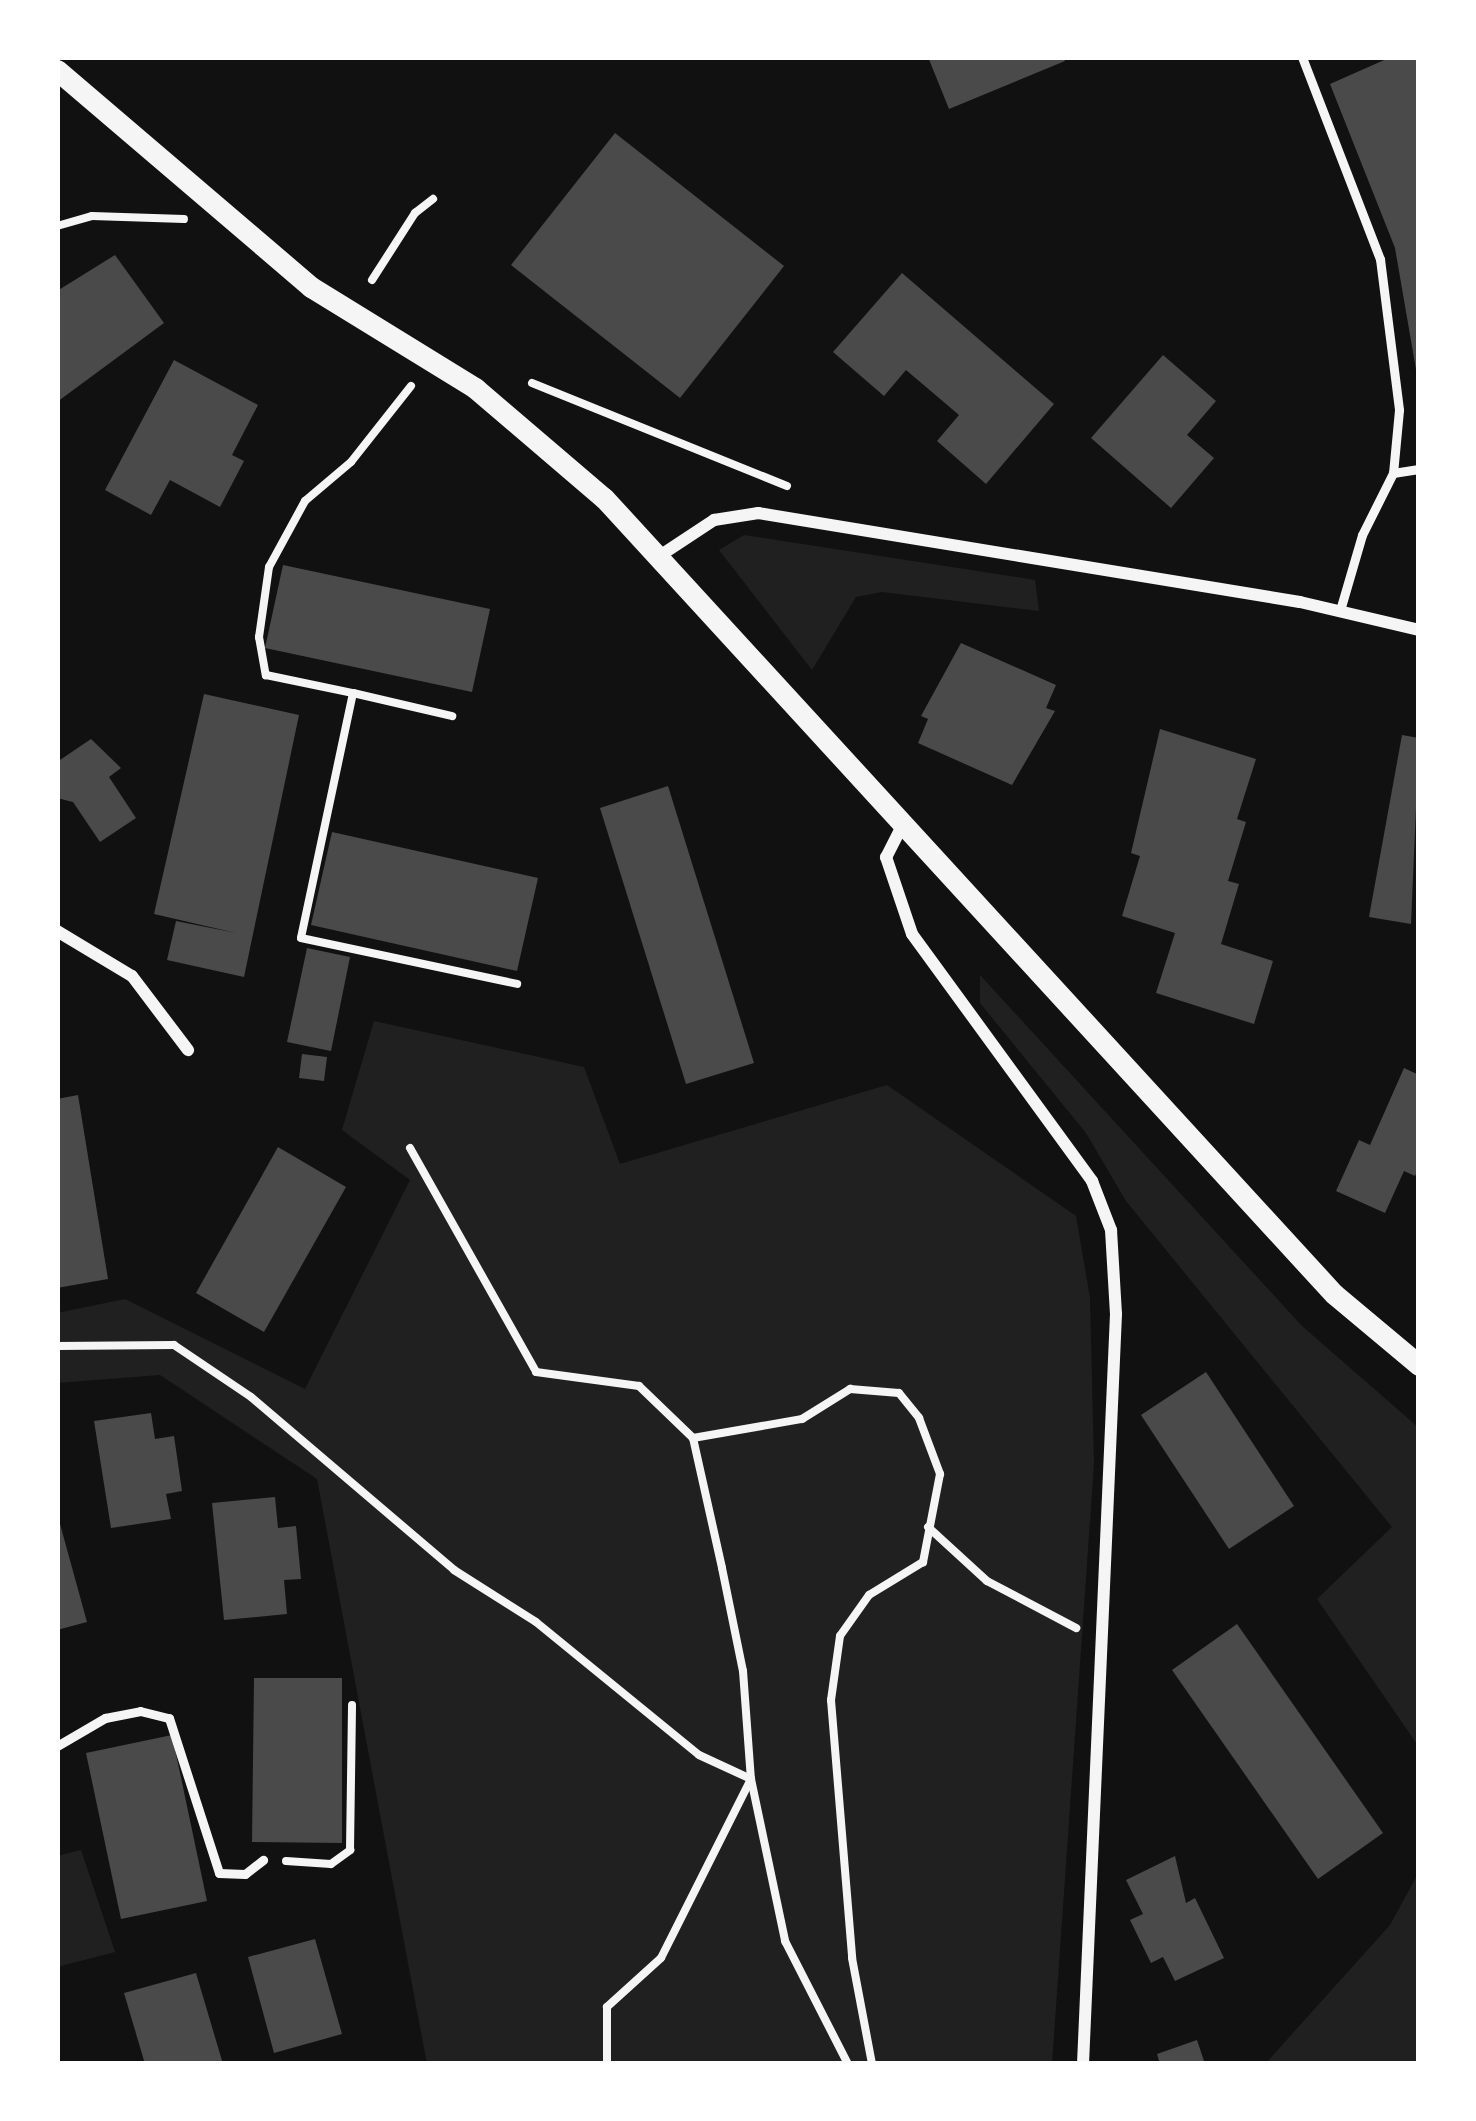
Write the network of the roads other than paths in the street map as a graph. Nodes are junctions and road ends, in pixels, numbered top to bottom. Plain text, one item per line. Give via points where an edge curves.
1 (1302, 57) edge
2 (57, 70) edge
3 (1419, 469) edge
4 (1393, 473) junction
5 (661, 555) junction
6 (1340, 610) junction
7 (1419, 630) edge
8 (901, 829) junction
9 (57, 931) edge
10 (188, 1050) dead end
11 (1419, 1365) edge
12 (57, 1747) edge
13 (263, 1861) dead end
14 (1083, 2064) edge

1 - 4 lane via 1380,259 1401,442
2 - 5 street via 311,287 475,388
3 - 4 lane
4 - 6 lane via 1362,535
5 - 6 street via 714,520 758,512
5 - 8 street
6 - 7 street
8 - 11 street via 1334,1294
8 - 14 street via 886,857 912,934 1092,1181 1111,1230 1115,1314
9 - 10 street via 132,976
12 - 13 lane via 106,1718 153,1711 169,1718 219,1874 245,1874

